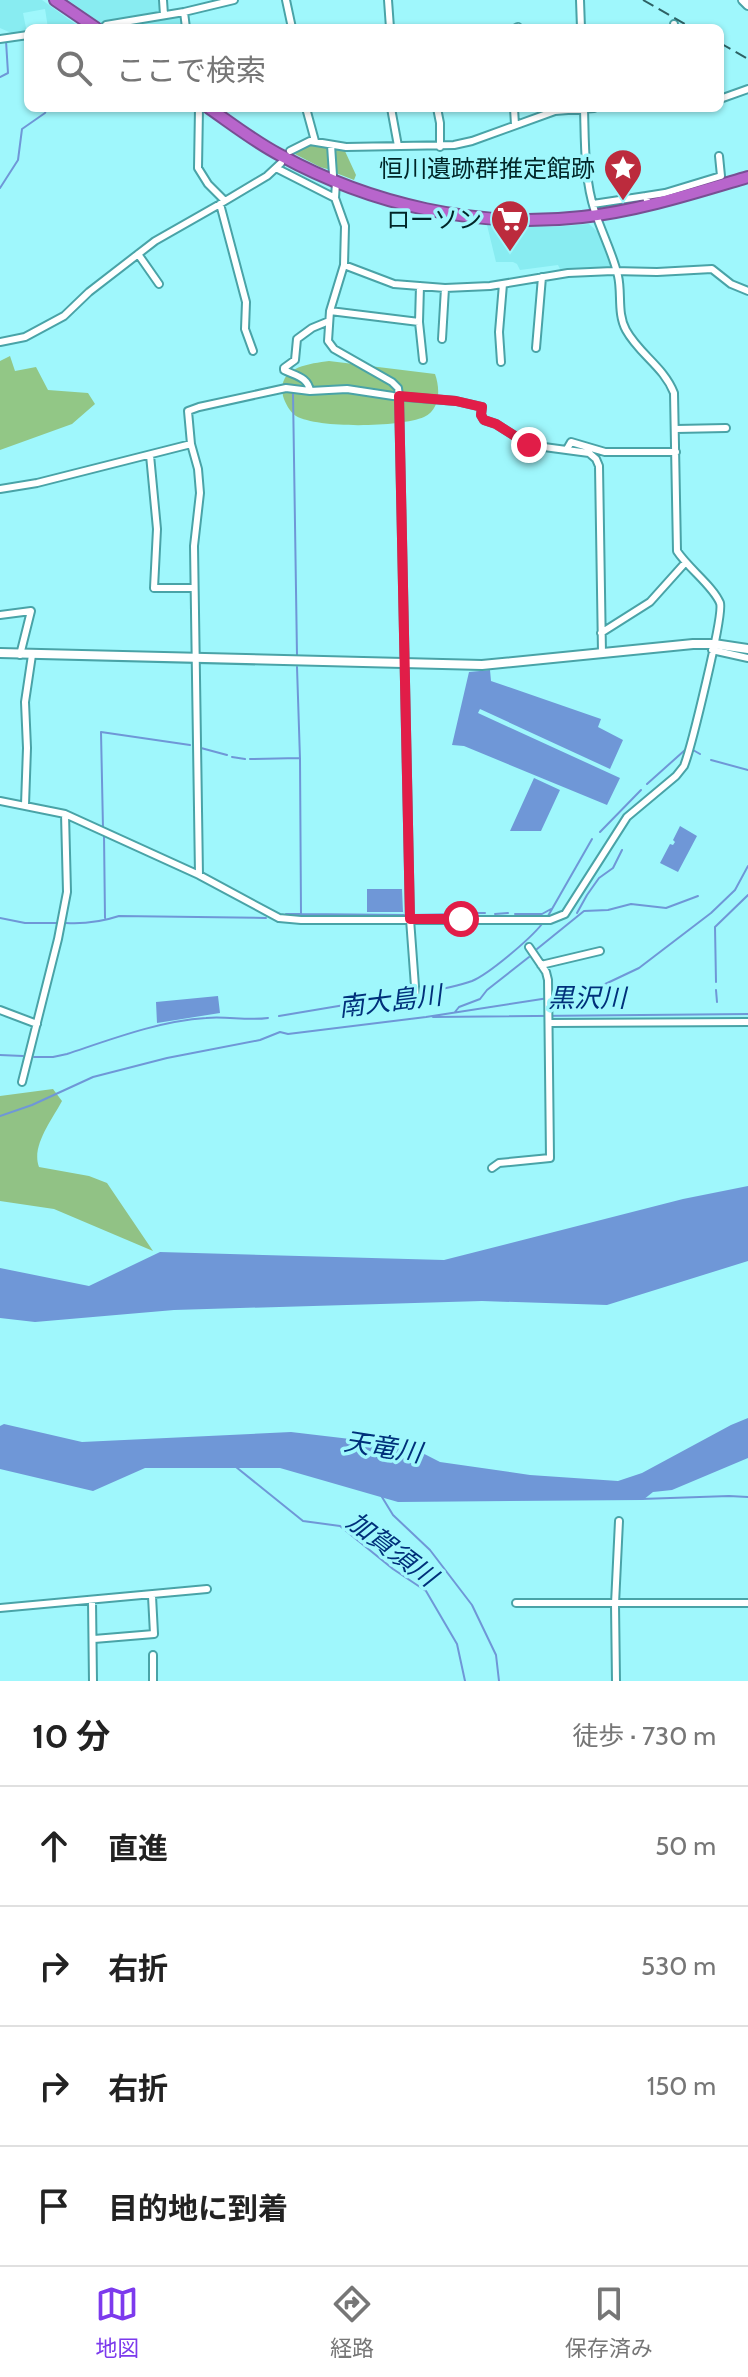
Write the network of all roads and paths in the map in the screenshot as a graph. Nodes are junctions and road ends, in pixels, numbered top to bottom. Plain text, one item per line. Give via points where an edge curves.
1 (55, 0) edge
2 (163, 0) edge
3 (234, 0) edge
4 (286, 0) edge
5 (388, 0) edge
6 (580, 0) edge
7 (743, 0) edge
8 (748, 5) edge
9 (184, 12) junction
10 (164, 15) junction
11 (85, 24) edge
12 (112, 24) edge
13 (186, 24) edge
14 (291, 24) edge
15 (390, 24) edge
16 (581, 24) edge
17 (24, 36) edge
18 (0, 39) edge
19 (748, 89) edge
20 (724, 98) edge
21 (199, 112) edge
22 (215, 112) edge
23 (307, 112) edge
24 (392, 112) edge
25 (438, 112) edge
26 (514, 112) edge
27 (552, 112) edge
28 (584, 112) edge
29 (515, 125) junction
30 (315, 141) junction
31 (331, 145) junction
32 (398, 146) junction
33 (440, 147) junction
34 (290, 151) dead end
35 (719, 156) dead end
36 (748, 177) edge
37 (334, 181) junction
38 (335, 198) junction
39 (647, 200) junction
40 (223, 203) junction
41 (594, 210) junction
42 (138, 254) junction
43 (344, 265) junction
44 (618, 272) junction
45 (542, 277) junction
46 (159, 284) dead end
47 (503, 284) junction
48 (420, 286) junction
49 (445, 288) junction
50 (748, 291) edge
51 (330, 311) junction
52 (329, 321) junction
53 (419, 322) junction
54 (442, 339) dead end
55 (0, 342) edge
56 (536, 348) dead end
57 (253, 351) dead end
58 (423, 360) dead end
59 (501, 362) dead end
60 (310, 391) junction
61 (399, 396) junction
62 (726, 428) dead end
63 (676, 429) junction
64 (191, 444) junction
65 (567, 449) junction
66 (676, 452) junction
67 (150, 455) junction
68 (0, 489) edge
69 (685, 563) junction
70 (194, 588) junction
71 (0, 615) edge
72 (601, 633) junction
73 (713, 647) junction
74 (748, 649) edge
75 (0, 653) edge
76 (602, 653) junction
77 (20, 655) junction
78 (32, 655) junction
79 (194, 658) junction
80 (748, 658) edge
81 (405, 664) junction
82 (0, 801) edge
83 (25, 805) junction
84 (65, 814) junction
85 (199, 875) junction
86 (410, 919) junction
87 (529, 947) dead end
88 (600, 951) dead end
89 (541, 965) junction
90 (416, 1000) dead end
91 (0, 1010) edge
92 (549, 1021) junction
93 (748, 1022) edge
94 (37, 1024) junction
95 (22, 1082) dead end
96 (492, 1168) dead end
97 (619, 1521) dead end
98 (207, 1589) dead end
99 (152, 1596) junction
100 (92, 1601) junction
101 (516, 1603) dead end
102 (748, 1603) edge
103 (615, 1604) junction
104 (0, 1608) edge
105 (94, 1639) junction
106 (153, 1655) dead end
107 (93, 1681) edge
108 (153, 1681) edge
109 (616, 1681) edge

1 - 11 highway
2 - 10 street
3 - 9 street
4 - 14 street
5 - 15 street
6 - 16 street
7 - 8 street
9 - 10 street
9 - 13 street
10 - 12 street
17 - 18 street
19 - 20 street
21 - 40 street via 198,168
22 - 37 highway via 281,156
23 - 30 street
24 - 32 street
25 - 33 street
26 - 29 street
27 - 29 street
28 - 41 street
29 - 33 street
30 - 31 street
30 - 34 street
31 - 32 street
31 - 37 street
32 - 33 street
35 - 39 street via 721,176
36 - 39 highway
37 - 38 street
37 - 41 highway via 466,216 529,221
38 - 40 street via 279,166
38 - 43 street via 345,226
39 - 41 highway
40 - 42 street
40 - 57 street
41 - 44 street
42 - 46 street
42 - 55 street via 64,316 25,337
43 - 48 street via 394,284
43 - 51 street
44 - 45 street
44 - 50 street via 712,269
44 - 63 street via 621,319 670,384
45 - 47 street
45 - 56 street
47 - 49 street
47 - 59 street
48 - 49 street
48 - 53 street
49 - 54 street
51 - 52 street
51 - 53 street
52 - 60 street via 300,335 295,360 284,368 308,383
52 - 61 street via 328,341 334,349 392,382
53 - 58 street
60 - 61 street via 347,389
60 - 64 street via 286,388 188,411
61 - 65 street via 476,405 482,407 484,420 523,442
61 - 81 street
62 - 63 street
63 - 66 street
64 - 67 street
64 - 70 street via 200,493
65 - 66 street via 571,442 605,452
65 - 72 street via 589,453 599,466
66 - 69 street via 676,540
67 - 68 street
67 - 70 street via 157,529 154,588
69 - 72 street via 650,602
69 - 73 street via 719,601
70 - 79 street
71 - 77 street via 31,611
72 - 76 street
73 - 74 street
73 - 76 street via 693,644
73 - 80 street
73 - 86 street via 684,766 627,817 565,914 550,920
75 - 77 street
76 - 81 street via 482,665
77 - 78 street
78 - 79 street
78 - 83 street via 25,702
79 - 81 street
79 - 85 street
81 - 86 street
82 - 83 street
83 - 84 street
84 - 85 street
84 - 94 street via 67,892
85 - 86 street via 279,918
86 - 90 street
87 - 89 street
88 - 89 street
89 - 92 street via 548,980
91 - 94 street
92 - 93 street
92 - 96 street via 550,1158
94 - 95 street
97 - 103 street
98 - 99 street
99 - 100 street
99 - 105 street via 154,1634
100 - 104 street
100 - 105 street
101 - 103 street
102 - 103 street
103 - 109 street
105 - 107 street
106 - 108 street

